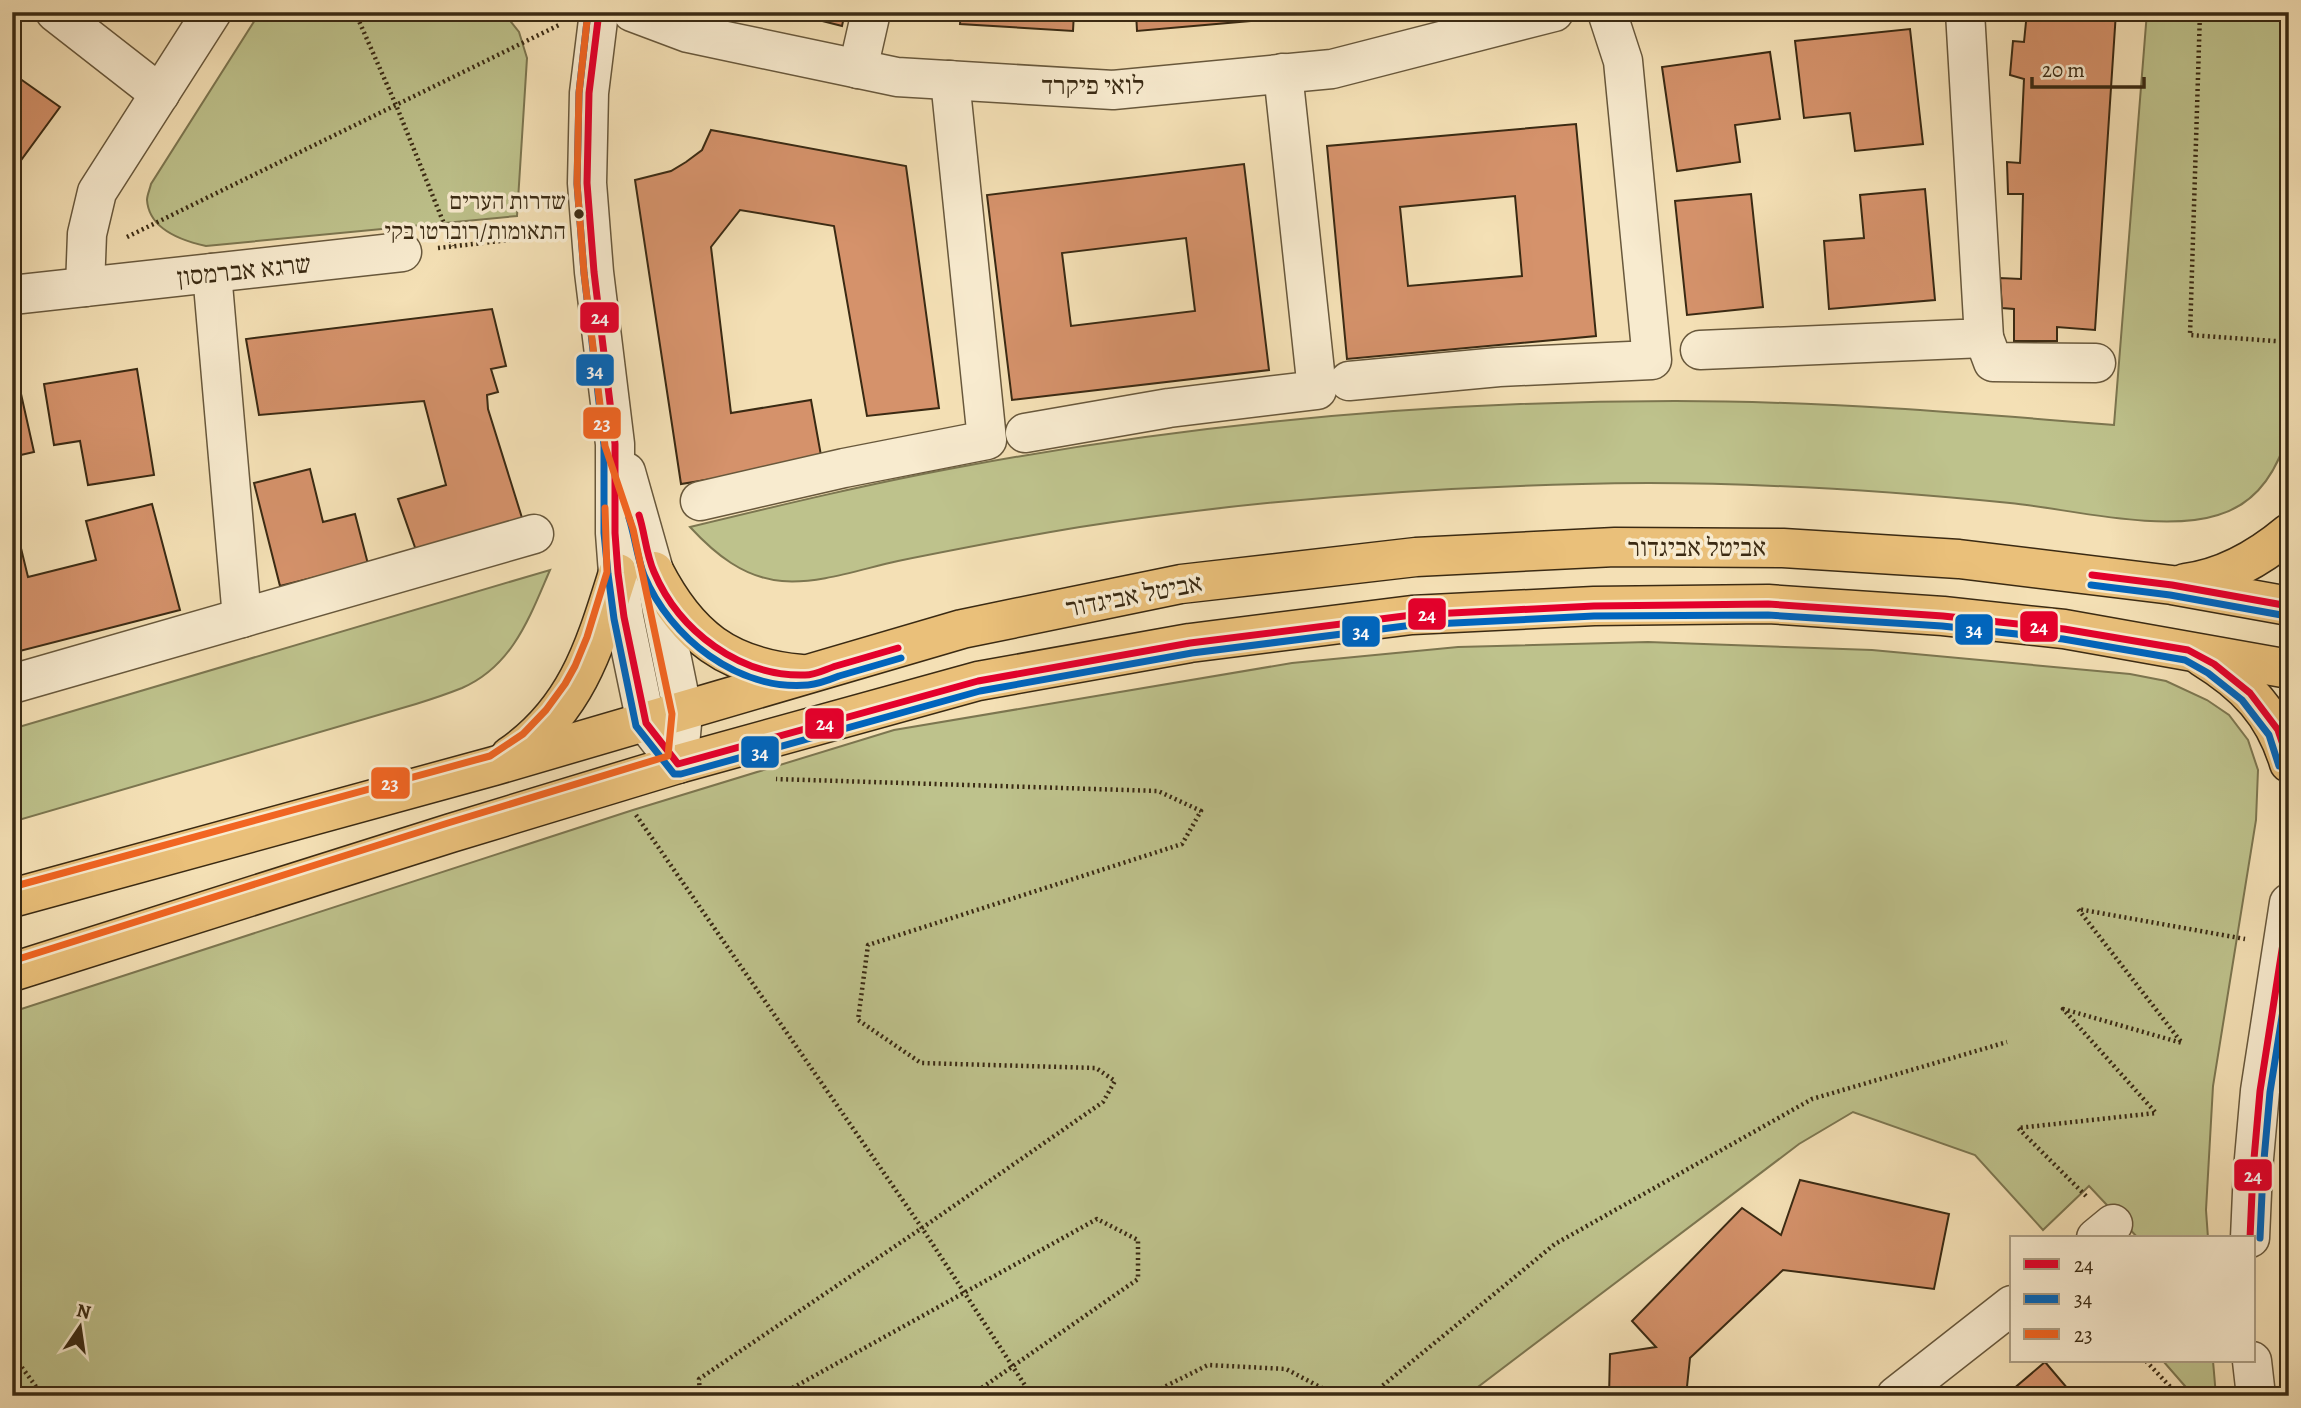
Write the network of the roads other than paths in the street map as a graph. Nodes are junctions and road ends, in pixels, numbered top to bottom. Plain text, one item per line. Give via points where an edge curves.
1 (55, 12) edge
2 (212, 12) edge
3 (599, 12) edge
4 (632, 12) edge
5 (871, 12) edge
6 (1607, 12) edge
7 (1965, 12) edge
8 (1532, 15) edge
9 (858, 69) junction
10 (1283, 73) junction
11 (950, 80) junction
12 (160, 94) junction
13 (402, 253) road end
14 (85, 272) junction
15 (212, 273) junction
16 (12, 295) edge
17 (1984, 338) junction
18 (1700, 350) dead end
19 (2096, 363) dead end
20 (1349, 381) dead end
21 (1024, 433) dead end
22 (699, 501) dead end
23 (2289, 533) edge
24 (534, 534) dead end
25 (636, 572) junction
26 (2172, 585) junction
27 (2289, 606) edge
28 (242, 618) junction
29 (2188, 649) junction
30 (2289, 669) edge
31 (807, 675) junction
32 (12, 684) edge
33 (683, 712) junction
34 (646, 723) junction
35 (2289, 763) edge
36 (678, 764) junction
37 (494, 766) junction
38 (12, 898) edge
39 (2289, 902) edge
40 (12, 972) edge
41 (2250, 1236) edge
42 (2010, 1308) edge
43 (2252, 1362) edge
44 (1896, 1396) edge
45 (2256, 1396) edge

1 - 12 street
2 - 12 street
3 - 25 street via 589,93 587,183 615,444 633,494
4 - 9 street, לואי פיקרד via 688,33
5 - 9 street
6 - 20 street via 1623,61 1651,359
7 - 17 street
8 - 10 street, לואי פיקרד via 1332,69
9 - 11 street, לואי פיקרד
10 - 11 street, לואי פיקרד via 1113,89
10 - 21 street via 1317,390 1169,408
11 - 22 street via 987,440
12 - 14 street via 97,192 88,223
13 - 15 street, שרגא אברמסון
14 - 15 street, שרגא אברמסון
14 - 16 street, שרגא אברמסון
15 - 28 street
17 - 18 street
17 - 19 street via 1993,362
23 - 26 main road via 2240,566
24 - 28 street
25 - 31 main road via 719,650 752,665
25 - 33 street
25 - 34 street via 624,617
25 - 37 main road via 574,691 530,742
26 - 27 main road, אביטל אביגדור
26 - 31 main road, אביטל אביגדור via 1959,559 1783,548 1615,547 1416,557 1181,584 962,629
28 - 32 street
29 - 30 main road
29 - 35 main road via 2250,693 2278,730
29 - 36 main road via 1943,616 1768,604 1412,615 1190,643 978,681
31 - 33 main road, אביטל אביגדור
33 - 34 main road, אביטל אביגדור
33 - 36 street
34 - 36 street
34 - 37 main road, אביטל אביגדור
36 - 40 main road
37 - 38 main road, אביטל אביגדור
39 - 41 street via 2260,1091
42 - 44 street
43 - 45 street

